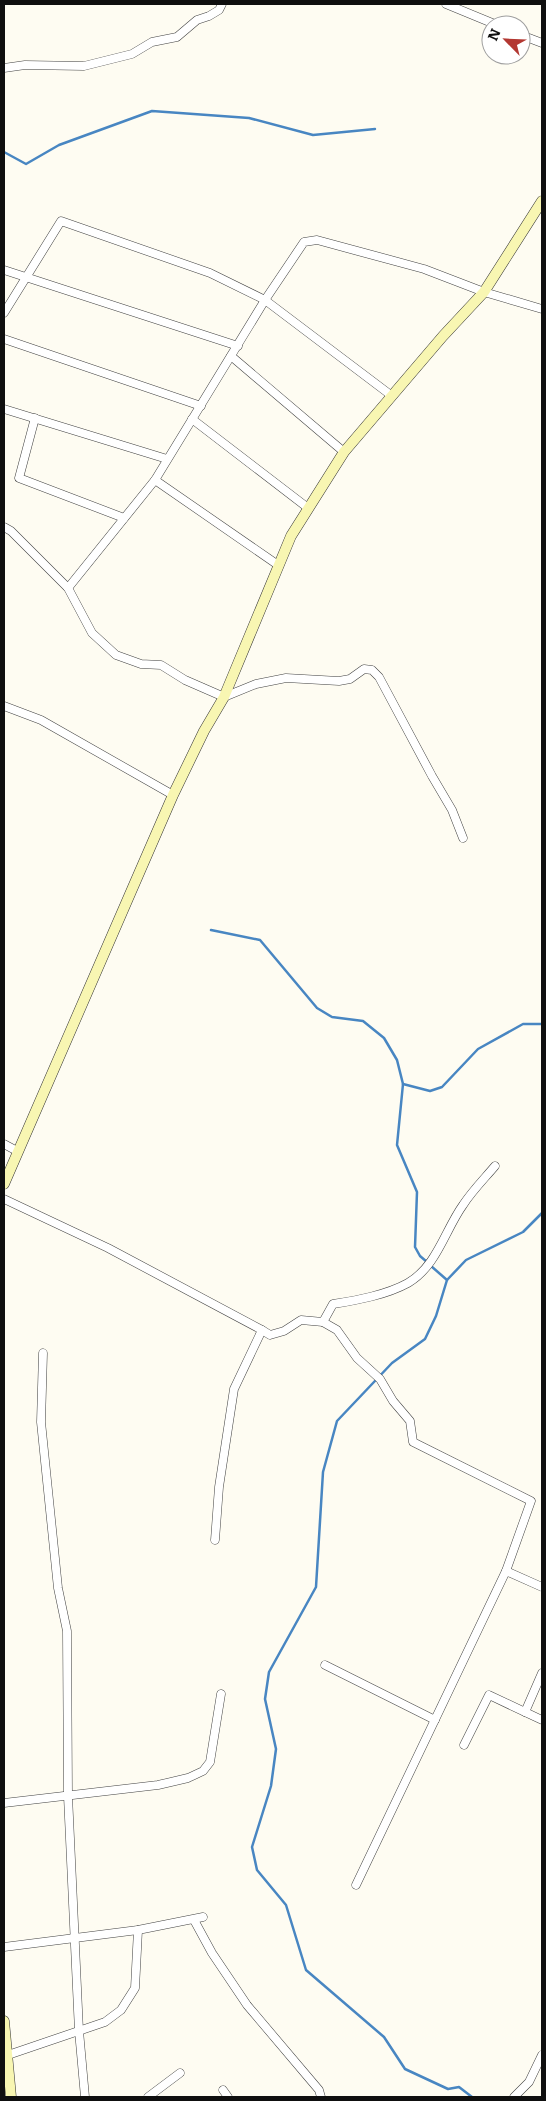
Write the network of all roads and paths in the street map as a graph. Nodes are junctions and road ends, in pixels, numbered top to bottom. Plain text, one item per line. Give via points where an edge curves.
1 (222, 4) edge
2 (446, 4) edge
3 (481, 18) edge
4 (4, 68) edge
5 (542, 201) edge
6 (4, 270) edge
7 (24, 278) junction
8 (484, 292) junction
9 (265, 300) junction
10 (542, 309) edge
11 (4, 313) edge
12 (4, 339) edge
13 (238, 346) junction
14 (231, 356) junction
15 (392, 396) junction
16 (201, 406) junction
17 (4, 409) edge
18 (35, 418) junction
19 (192, 419) junction
20 (344, 452) junction
21 (168, 459) junction
22 (155, 480) junction
23 (308, 508) junction
24 (124, 518) junction
25 (4, 527) edge
26 (278, 565) junction
27 (68, 588) junction
28 (224, 697) junction
29 (4, 706) edge
30 (173, 795) junction
31 (463, 838) dead end
32 (4, 1144) edge
33 (18, 1151) junction
34 (495, 1166) dead end
35 (4, 1184) edge
36 (4, 1199) edge
37 (323, 1322) junction
38 (262, 1330) junction
39 (43, 1353) dead end
40 (215, 1540) dead end
41 (506, 1571) junction
42 (542, 1587) edge
43 (326, 1665) dead end
44 (542, 1673) edge
45 (221, 1694) dead end
46 (525, 1712) junction
47 (435, 1720) junction
48 (542, 1720) edge
49 (464, 1745) dead end
50 (68, 1796) junction
51 (4, 1803) edge
52 (356, 1885) dead end
53 (203, 1917) dead end
54 (194, 1920) junction
55 (138, 1930) junction
56 (74, 1939) junction
57 (4, 1947) edge
58 (4, 2021) edge
59 (79, 2031) junction
60 (8, 2055) junction
61 (542, 2055) edge
62 (6, 2068) edge
63 (180, 2073) dead end
64 (223, 2090) dead end
65 (11, 2097) edge
66 (85, 2097) edge
67 (148, 2097) edge
68 (228, 2097) edge
69 (321, 2097) edge
70 (514, 2097) edge

1 - 4 street via 219,10 197,20 177,36 152,42 132,54 84,66
2 - 3 street
5 - 8 street
6 - 7 street
7 - 9 street via 61,221 210,273
7 - 11 street
7 - 13 street
8 - 9 street via 424,269 316,240 304,242
8 - 10 street
8 - 15 street
9 - 13 street
9 - 15 street
12 - 16 street
13 - 14 street
14 - 16 street
14 - 20 street
15 - 20 street
16 - 19 street
17 - 18 street
18 - 21 street
18 - 24 street via 19,478
19 - 21 street
19 - 23 street
20 - 23 street
21 - 22 street
22 - 24 street
22 - 26 street
23 - 26 street
24 - 27 street
25 - 27 street
26 - 28 street
27 - 28 street via 92,633 116,655 141,664 162,665 185,680
28 - 30 street
28 - 31 street via 256,684 286,678 339,681 350,679 364,669 372,670 379,677 452,810
29 - 30 street via 41,720
30 - 33 street
32 - 33 street
33 - 35 street
34 - 37 street via 462,1206 422,1272 408,1283 334,1304
36 - 38 street via 108,1248
37 - 38 street via 301,1320 270,1335
37 - 41 street via 337,1330 357,1358 380,1379 410,1421 413,1442 531,1501
38 - 40 street via 234,1389 219,1487
39 - 50 street via 41,1422 58,1588 67,1632
41 - 42 street
41 - 47 street
43 - 47 street
44 - 46 street
45 - 50 street via 210,1762 203,1771 158,1785
46 - 48 street
46 - 49 street via 489,1695
47 - 52 street
50 - 51 street
50 - 56 street
53 - 54 street
54 - 55 street
54 - 69 street via 247,2005 319,2090
55 - 56 street
55 - 59 street via 135,1988 121,2010 105,2022
56 - 57 street
56 - 59 street
58 - 60 street
59 - 60 street
59 - 66 street
60 - 62 street
61 - 70 street via 529,2082
62 - 65 street
63 - 67 street
64 - 68 street

